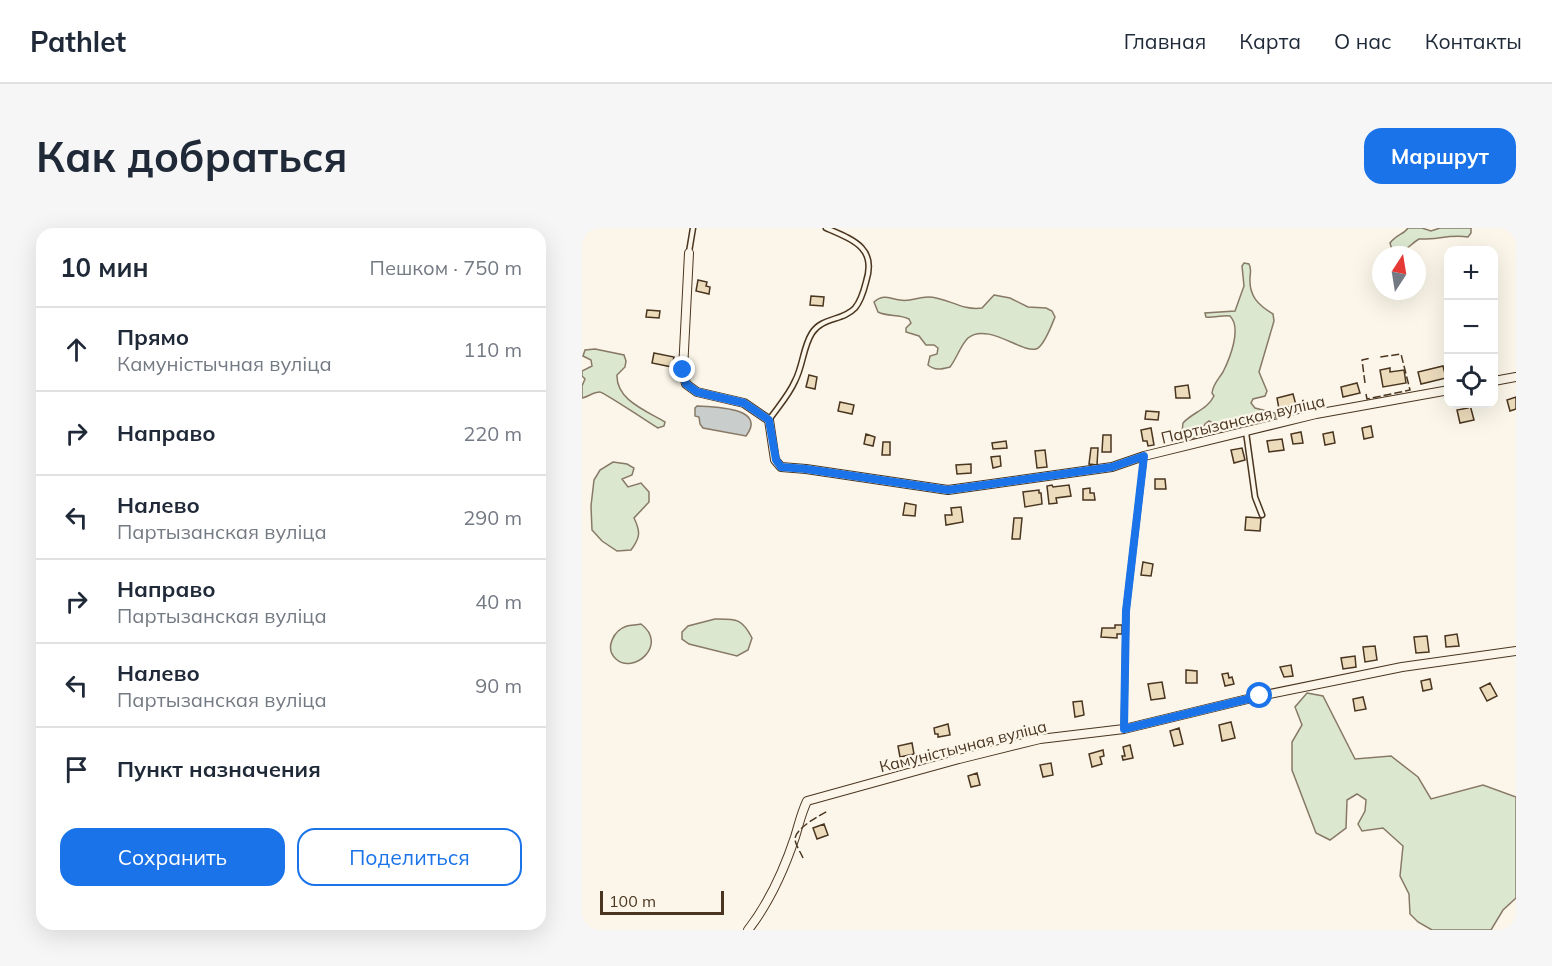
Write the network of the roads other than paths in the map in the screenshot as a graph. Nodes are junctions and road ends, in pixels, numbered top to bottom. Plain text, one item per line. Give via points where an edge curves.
1 (693, 228) edge
2 (826, 228) edge
3 (689, 253) joint
4 (1516, 377) edge
5 (1498, 380) edge
6 (1444, 391) edge
7 (769, 420) junction
8 (1246, 431) junction
9 (1144, 456) junction
10 (1262, 515) dead end
11 (1516, 651) edge
12 (1124, 729) junction
13 (748, 930) edge

1 - 3 lane
2 - 7 lane via 868,254 870,269 865,288 855,308 841,317 823,321 812,333 795,382
3 - 7 street via 683,370 686,384 697,392 744,403
4 - 5 street
6 - 8 street, Партызанская вуліца
7 - 9 street, Партызанская вуліца via 776,460 781,467 948,490 1112,467
8 - 9 street, Партызанская вуліца
8 - 10 lane via 1255,497
9 - 12 lane via 1126,611
11 - 12 street, Камуністычная вуліца via 1402,667
12 - 13 street, Камуністычная вуліца via 1040,739 807,801 783,869

